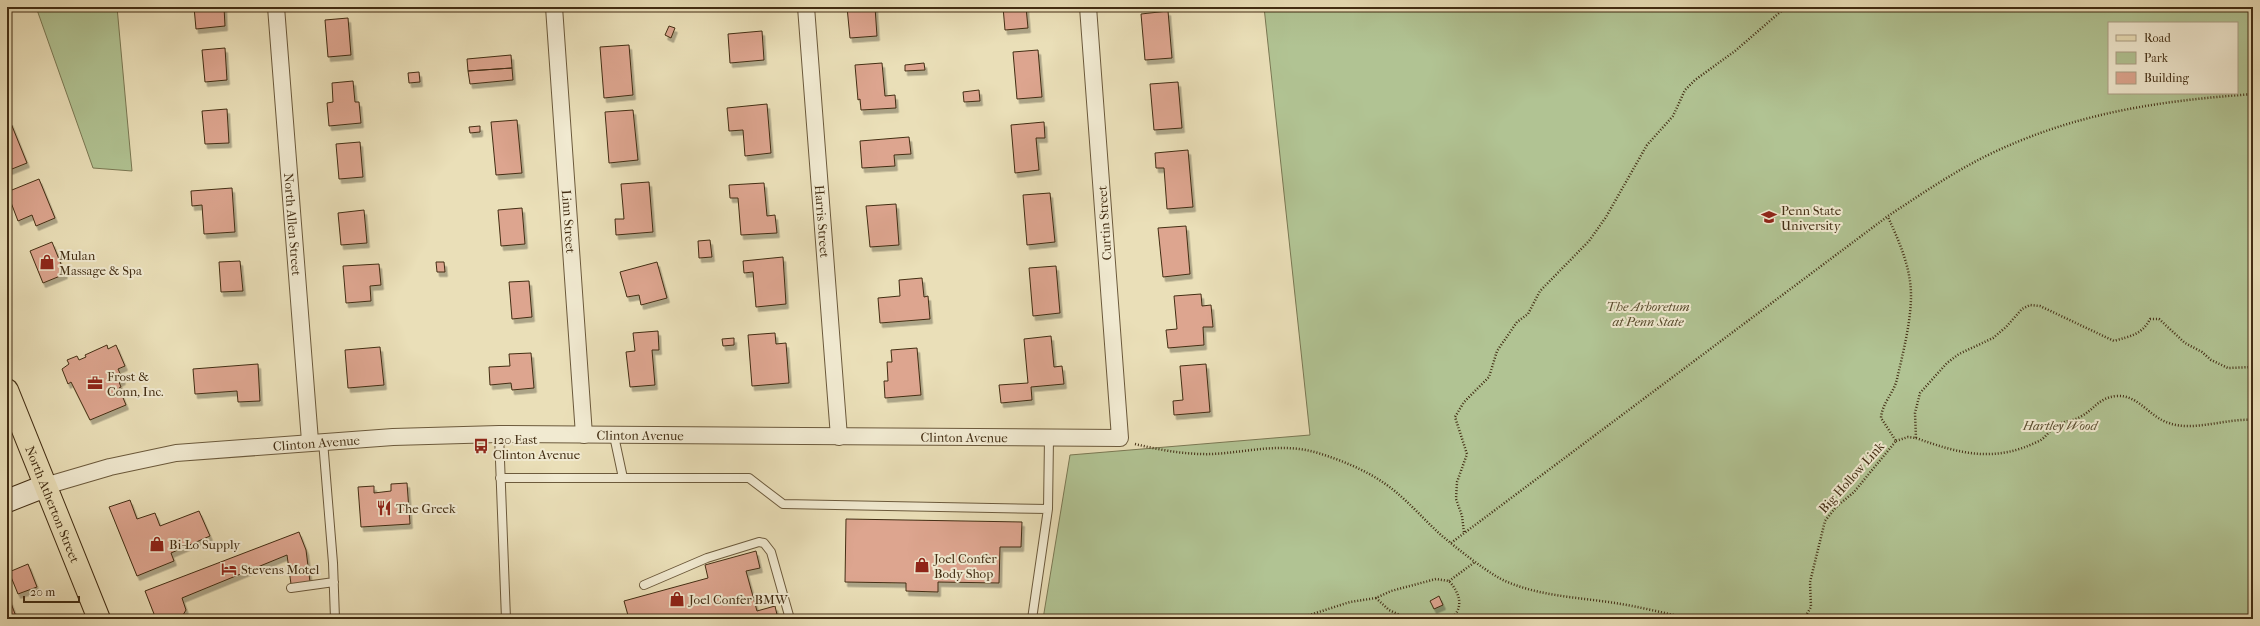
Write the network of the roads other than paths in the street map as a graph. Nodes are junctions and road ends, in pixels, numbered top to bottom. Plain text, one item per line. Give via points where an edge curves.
1 (276, 7) edge
2 (554, 7) edge
3 (806, 7) edge
4 (1088, 7) edge
5 (7, 390) edge
6 (499, 434) junction
7 (584, 436) junction
8 (614, 436) junction
9 (838, 437) junction
10 (1049, 438) junction
11 (1120, 438) joint
12 (316, 441) junction
13 (500, 478) junction
14 (623, 478) junction
15 (46, 486) junction
16 (7, 501) edge
17 (1048, 509) junction
18 (334, 582) junction
19 (644, 585) dead end
20 (291, 588) dead end
21 (99, 619) edge
22 (335, 619) edge
23 (506, 619) edge
24 (790, 619) edge
25 (1032, 619) edge

1 - 12 street, North Allen Street
2 - 7 street, Linn Street
3 - 9 street, Harris Street
4 - 11 street, Curtin Street
5 - 15 main road, North Atherton Street
6 - 7 street, Clinton Avenue
6 - 12 street, Clinton Avenue via 393,436
6 - 13 lane
7 - 8 street, Clinton Avenue
8 - 9 street, Clinton Avenue
8 - 14 lane
9 - 10 street, Clinton Avenue
10 - 11 street, Clinton Avenue
10 - 17 lane
12 - 15 street, Clinton Avenue via 176,453 110,467
12 - 18 lane
13 - 14 lane
13 - 23 lane
14 - 17 lane via 749,478 783,504
15 - 16 main road
15 - 21 main road, North Atherton Street
17 - 25 lane
18 - 20 lane
18 - 22 lane
19 - 24 lane via 707,558 760,542 771,552

